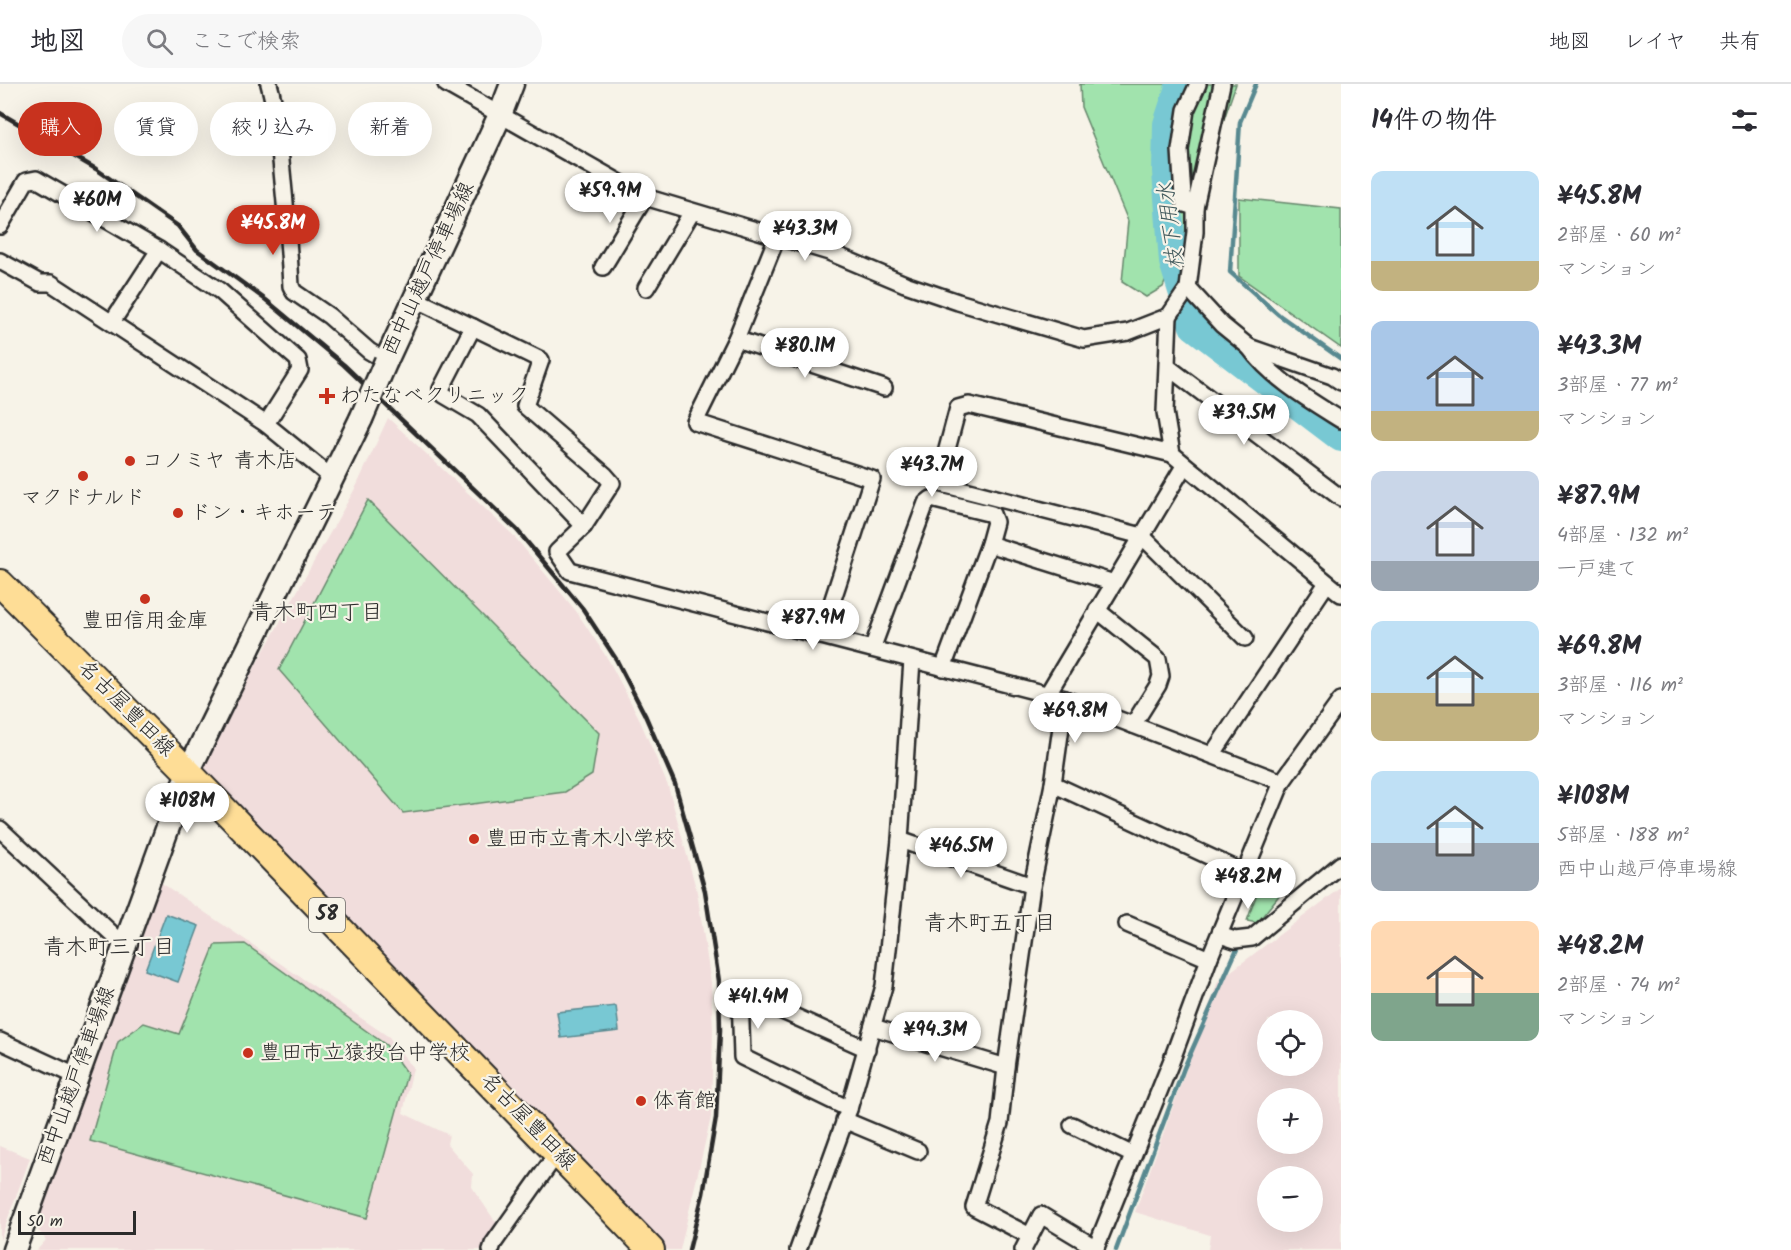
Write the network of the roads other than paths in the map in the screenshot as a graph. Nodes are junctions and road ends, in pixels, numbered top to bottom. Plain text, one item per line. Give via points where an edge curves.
1 (269, 84) edge
2 (446, 84) edge
3 (512, 84) edge
4 (1198, 84) edge
5 (1222, 84) edge
6 (500, 115) junction
7 (645, 197) junction
8 (1195, 207) junction
9 (692, 212) junction
10 (0, 226) edge
11 (777, 237) junction
12 (159, 250) junction
13 (0, 261) edge
14 (603, 267) dead end
15 (646, 288) dead end
16 (1188, 288) junction
17 (415, 299) junction
18 (1169, 316) junction
19 (112, 322) junction
20 (473, 327) junction
21 (736, 339) junction
22 (1249, 347) junction
23 (386, 361) junction
24 (1168, 368) junction
25 (1341, 382) edge
26 (884, 388) dead end
27 (1341, 420) edge
28 (266, 424) junction
29 (1172, 454) junction
30 (1184, 466) junction
31 (332, 477) junction
32 (1341, 498) edge
33 (584, 526) junction
34 (1142, 536) junction
35 (989, 544) junction
36 (0, 583) edge
37 (1114, 583) junction
38 (1327, 583) junction
39 (1341, 594) edge
40 (1097, 610) junction
41 (821, 636) junction
42 (1245, 638) dead end
43 (872, 649) junction
44 (912, 660) junction
45 (942, 668) junction
46 (1047, 695) junction
47 (1065, 699) junction
48 (1341, 700) edge
49 (1133, 725) junction
50 (1212, 755) junction
51 (188, 772) junction
52 (1282, 782) junction
53 (1053, 784) junction
54 (0, 829) edge
55 (900, 840) junction
56 (1341, 864) edge
57 (1245, 873) junction
58 (1032, 886) junction
59 (1127, 924) dead end
60 (1220, 935) junction
61 (124, 945) junction
62 (1209, 959) junction
63 (873, 1027) junction
64 (0, 1041) edge
65 (867, 1049) junction
66 (1006, 1067) junction
67 (76, 1076) junction
68 (846, 1114) junction
69 (1072, 1125) dead end
70 (918, 1151) dead end
71 (558, 1152) junction
72 (1133, 1155) junction
73 (1027, 1243) edge
74 (1095, 1249) edge
75 (14, 1250) edge
76 (491, 1250) edge
77 (651, 1250) edge
78 (798, 1250) edge

1 - 23 street via 277,118 291,286
2 - 6 street
3 - 6 main road, 西中山越戸停車場線
4 - 8 street via 1186,110 1180,150 1183,197 1185,204
5 - 8 street
6 - 7 street
6 - 17 main road, 西中山越戸停車場線
7 - 9 street
7 - 14 street
8 - 16 street
9 - 11 street
9 - 15 street
10 - 12 street via 26,181 36,179
11 - 18 street via 829,252 958,302 1084,339 1128,332
11 - 21 street
12 - 19 street
12 - 28 street via 220,291 298,360 300,370
13 - 19 street via 40,283 51,283
16 - 18 street
16 - 22 street
17 - 20 street
17 - 23 main road, 西中山越戸停車場線
18 - 24 street
19 - 28 street
20 - 33 street via 441,389 444,395 478,415
20 - 33 street via 541,360 525,406 612,483
21 - 26 street
21 - 41 street via 695,422 872,478
22 - 25 street
22 - 27 street via 1275,374
23 - 31 main road, 西中山越戸停車場線, bridge
24 - 29 street via 1165,412
24 - 32 street
28 - 31 street
29 - 30 street
29 - 34 street via 969,405 958,408 938,483
30 - 34 street
30 - 38 street
31 - 51 main road, 西中山越戸停車場線
33 - 41 street via 557,552 570,571
34 - 37 street
34 - 42 street
35 - 37 street
35 - 43 street via 992,514 931,499 926,503
35 - 45 street
36 - 51 main road, 名古屋豊田線 / 58
37 - 40 street
38 - 39 street
38 - 50 street
40 - 46 street
40 - 49 street via 1158,660 1158,685
41 - 43 street
43 - 44 street
44 - 45 street
44 - 55 street
45 - 46 street
46 - 47 street
47 - 49 street
47 - 53 street
48 - 52 street
49 - 50 street
50 - 52 street
51 - 61 main road, 西中山越戸停車場線
51 - 71 main road, 名古屋豊田線 / 58
52 - 57 street
53 - 57 street
53 - 58 street
54 - 61 street
55 - 58 street
55 - 63 street via 884,986
56 - 60 street via 1252,938 1235,940
57 - 60 street
58 - 66 street
59 - 62 street
60 - 62 street
61 - 67 main road, 西中山越戸停車場線
62 - 72 street
63 - 65 street
63 - 66 street
64 - 67 street
65 - 68 street
65 - 68 street via 740,992 742,1057
66 - 73 street via 1000,1124 974,1207
67 - 75 main road, 西中山越戸停車場線
68 - 70 street
68 - 78 street
69 - 72 street
71 - 76 street
71 - 77 main road, 名古屋豊田線 / 58
72 - 74 street
73 - 74 street via 1041,1215

